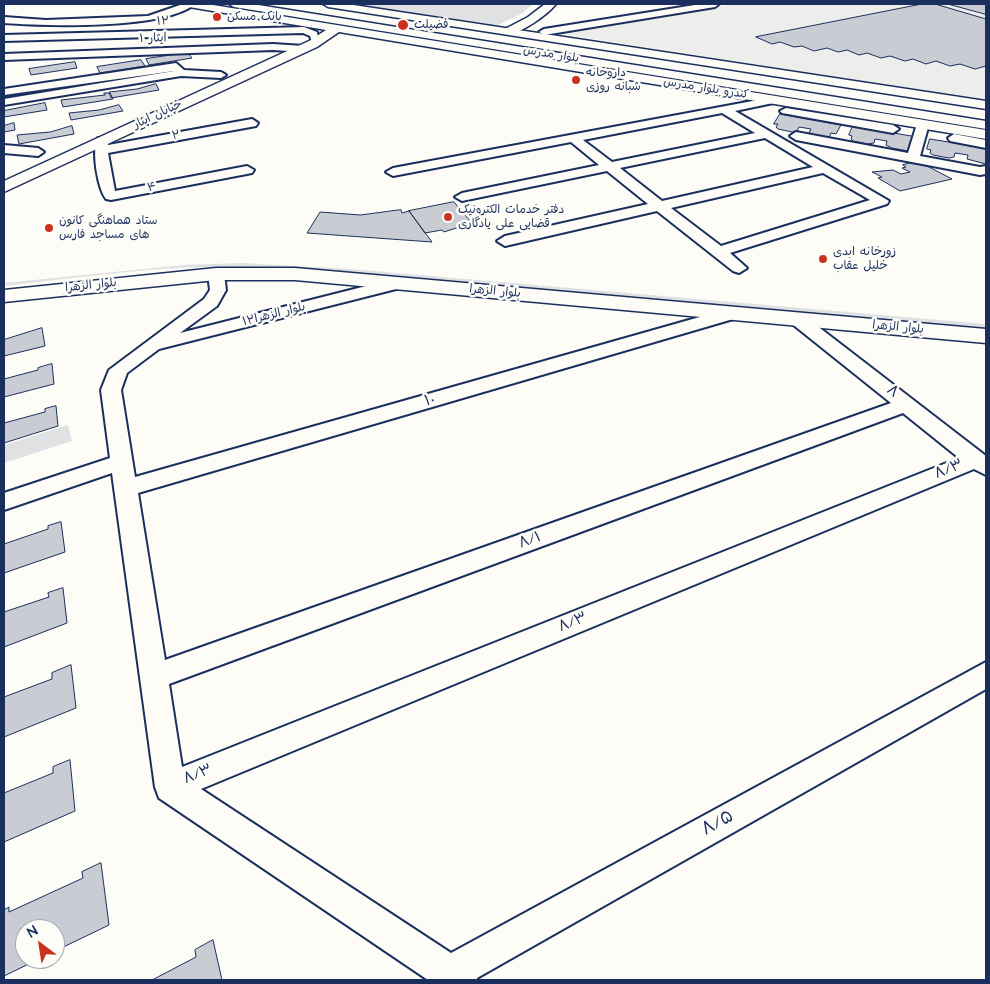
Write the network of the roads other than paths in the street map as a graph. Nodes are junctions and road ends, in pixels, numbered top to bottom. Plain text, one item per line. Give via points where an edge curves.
1 (190, 4) edge
2 (234, 4) edge
3 (284, 4) edge
4 (328, 4) edge
5 (551, 4) edge
6 (715, 4) edge
7 (304, 6) edge
8 (554, 19) junction
9 (4, 20) edge
10 (532, 20) junction
11 (398, 22) junction
12 (612, 22) junction
13 (306, 27) junction
14 (337, 28) junction
15 (492, 29) junction
16 (509, 31) junction
17 (543, 34) junction
18 (386, 36) junction
19 (4, 38) edge
20 (311, 45) junction
21 (4, 57) edge
22 (527, 59) junction
23 (692, 60) junction
24 (590, 61) junction
25 (181, 73) junction
26 (728, 73) junction
27 (221, 76) dead end
28 (4, 92) edge
29 (774, 100) junction
30 (4, 102) edge
31 (986, 105) edge
32 (723, 110) junction
33 (786, 111) dead end
34 (986, 114) edge
35 (928, 115) junction
36 (848, 121) junction
37 (252, 123) dead end
38 (986, 125) edge
39 (893, 128) dead end
40 (768, 134) junction
41 (986, 135) edge
42 (796, 136) dead end
43 (573, 138) junction
44 (954, 138) dead end
45 (838, 143) junction
46 (986, 144) edge
47 (101, 146) junction
48 (4, 149) edge
49 (38, 152) dead end
50 (913, 156) junction
51 (610, 166) junction
52 (826, 168) junction
53 (248, 170) dead end
54 (986, 170) edge
55 (393, 172) dead end
56 (4, 187) edge
57 (462, 197) dead end
58 (660, 206) junction
59 (505, 241) dead end
60 (719, 252) junction
61 (739, 268) dead end
62 (216, 274) junction
63 (4, 278) edge
64 (398, 283) junction
65 (4, 296) edge
66 (734, 313) junction
67 (797, 319) junction
68 (986, 322) edge
69 (986, 336) edge
70 (150, 347) junction
71 (907, 404) junction
72 (122, 462) junction
73 (982, 463) edge
74 (126, 488) junction
75 (4, 502) edge
76 (986, 675) edge
77 (154, 678) junction
78 (170, 786) junction
79 (454, 977) edge

1 - 9 street via 149,19 46,23
1 - 13 main road, کندرو بلوار مدرس
2 - 24 main road, بلوار مدرس
3 - 7 main road, بلوار مدرس
4 - 15 main road, کندرو بلوار مدرس
5 - 10 main road
6 - 12 street
7 - 11 main road, بلوار مدرس
8 - 10 main road via 538,24
8 - 12 street
8 - 17 main road
10 - 16 main road
11 - 15 main road
11 - 26 main road, بلوار مدرس
12 - 17 street
13 - 14 main road, کندرو بلوار مدرس
13 - 19 street, ۱۲
13 - 20 street via 314,34
14 - 18 main road, کندرو بلوار مدرس
14 - 20 main road
15 - 16 main road, کندرو بلوار مدرس
16 - 17 main road, کندرو بلوار مدرس
17 - 23 main road, کندرو بلوار مدرس
18 - 20 main road
18 - 22 main road, کندرو بلوار مدرس
20 - 21 street, ایثار ۱
20 - 47 main road, خیابان ایثار
22 - 24 main road
22 - 29 main road, کندرو بلوار مدرس
23 - 26 main road
23 - 31 main road, کندرو بلوار مدرس
24 - 35 main road, بلوار مدرس
25 - 27 street
25 - 28 street via 176,66
25 - 30 street
26 - 35 main road, بلوار مدرس
29 - 32 street
29 - 35 main road, کندرو بلوار مدرس
32 - 40 street
32 - 43 street
33 - 36 street
34 - 35 main road, بلوار مدرس
35 - 38 main road, بلوار مدرس
35 - 41 main road, کندرو بلوار مدرس
35 - 50 street
36 - 39 street
36 - 45 street
37 - 47 street, ۲
40 - 51 street
40 - 52 street
42 - 45 street
43 - 51 street
43 - 55 street
44 - 46 street
45 - 50 street
47 - 53 street, ۴ via 111,196
47 - 56 main road, خیابان ایثار
48 - 49 street
50 - 54 street
51 - 57 street
51 - 58 street
52 - 58 street
52 - 60 street via 882,201
58 - 59 street
58 - 60 street
60 - 61 street
62 - 64 main road, بلوار الزهرا via 295,274
62 - 65 main road, بلوار الزهرا
62 - 70 street via 218,290 211,302
63 - 68 main road, بلوار الزهرا via 174,263 281,262
64 - 66 main road, بلوار الزهرا
64 - 70 street, بلوار الزهرا۱۲
66 - 67 main road, بلوار الزهرا
66 - 74 street, ۱۰
67 - 69 main road, بلوار الزهرا
67 - 71 street, ۸
70 - 72 street via 119,370 111,390
71 - 73 street, ۸
71 - 77 street, ۸/۱
72 - 74 street
72 - 75 street
73 - 78 street, ۸/۳
74 - 77 street
76 - 79 street, ۸/۵
77 - 78 street
78 - 79 street

